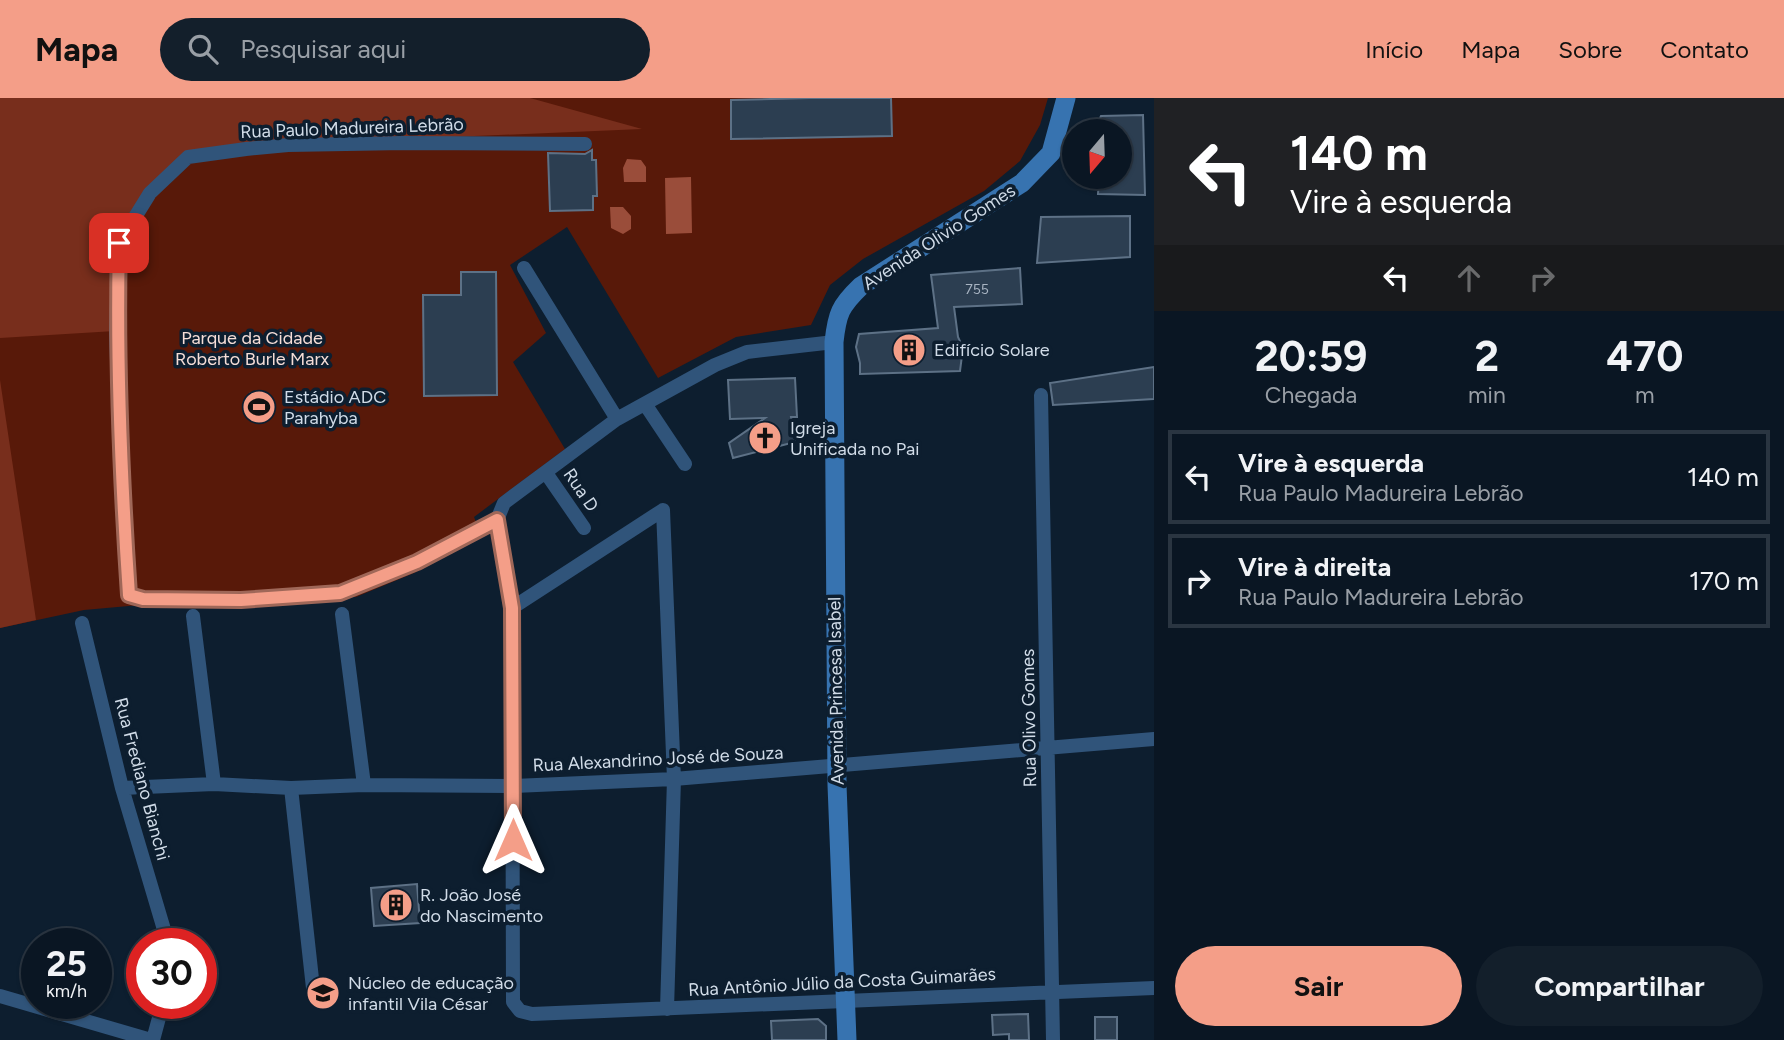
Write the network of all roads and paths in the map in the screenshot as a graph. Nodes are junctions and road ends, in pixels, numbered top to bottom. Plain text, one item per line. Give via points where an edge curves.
1 (1066, 98) edge
2 (585, 144) dead end
3 (524, 268) dead end
4 (834, 342) junction
5 (1041, 395) dead end
6 (645, 404) junction
7 (617, 419) junction
8 (685, 464) dead end
9 (546, 473) junction
10 (497, 520) junction
11 (584, 528) dead end
12 (512, 608) junction
13 (342, 614) dead end
14 (192, 616) dead end
15 (82, 623) dead end
16 (1154, 739) edge
17 (1049, 747) junction
18 (838, 766) junction
19 (674, 779) junction
20 (214, 784) junction
21 (364, 785) junction
22 (514, 786) junction
23 (122, 788) junction
24 (291, 788) junction
25 (164, 928) edge
26 (313, 988) dead end
27 (1154, 988) edge
28 (1053, 992) junction
29 (0, 996) edge
30 (845, 1002) junction
31 (667, 1009) junction
32 (158, 1019) edge
33 (115, 1036) edge
34 (152, 1040) edge
35 (847, 1040) edge
36 (1053, 1040) edge

1 - 4 main road, Avenida Olivio Gomes via 1051,153 1042,163 1022,183 861,286 837,315
2 - 10 street, Rua Paulo Madureira Lebrão via 288,145 188,157 150,193 119,243 117,345 129,595 241,600 340,593 417,562
3 - 7 street
4 - 6 street, Rua Paulo Madureira Lebrão via 747,352
4 - 18 main road, Avenida Princesa Isabel
5 - 17 street, Rua Olivo Gomes
6 - 7 street, Rua Paulo Madureira Lebrão
6 - 8 street
7 - 9 street, Rua Paulo Madureira Lebrão
9 - 10 street, Rua Paulo Madureira Lebrão via 504,503
9 - 11 street, Rua D
10 - 12 street
12 - 19 street via 663,510
12 - 22 street
13 - 21 street
14 - 20 street
15 - 23 street, Rua Frediano Bianchi
16 - 17 street, Rua Alexandrino José de Souza
17 - 18 street, Rua Alexandrino José de Souza
17 - 28 street, Rua Olivo Gomes
18 - 19 street, Rua Alexandrino José de Souza
18 - 30 main road, Avenida Princesa Isabel
19 - 22 street, Rua Alexandrino José de Souza
19 - 31 street
20 - 23 street, Rua Alexandrino José de Souza
20 - 24 street, Rua Alexandrino José de Souza
21 - 22 street, Rua Alexandrino José de Souza
21 - 24 street, Rua Alexandrino José de Souza
22 - 31 street, Rua Antônio Júlio da Costa Guimarães via 513,1002 520,1012 531,1014
23 - 25 street, Rua Frediano Bianchi
24 - 26 street
27 - 28 street, Rua Antônio Júlio da Costa Guimarães
28 - 30 street, Rua Antônio Júlio da Costa Guimarães
28 - 36 street, Rua Olivo Gomes
29 - 33 street
30 - 31 street, Rua Antônio Júlio da Costa Guimarães
30 - 35 main road, Avenida Princesa Isabel
32 - 34 street
33 - 34 street

